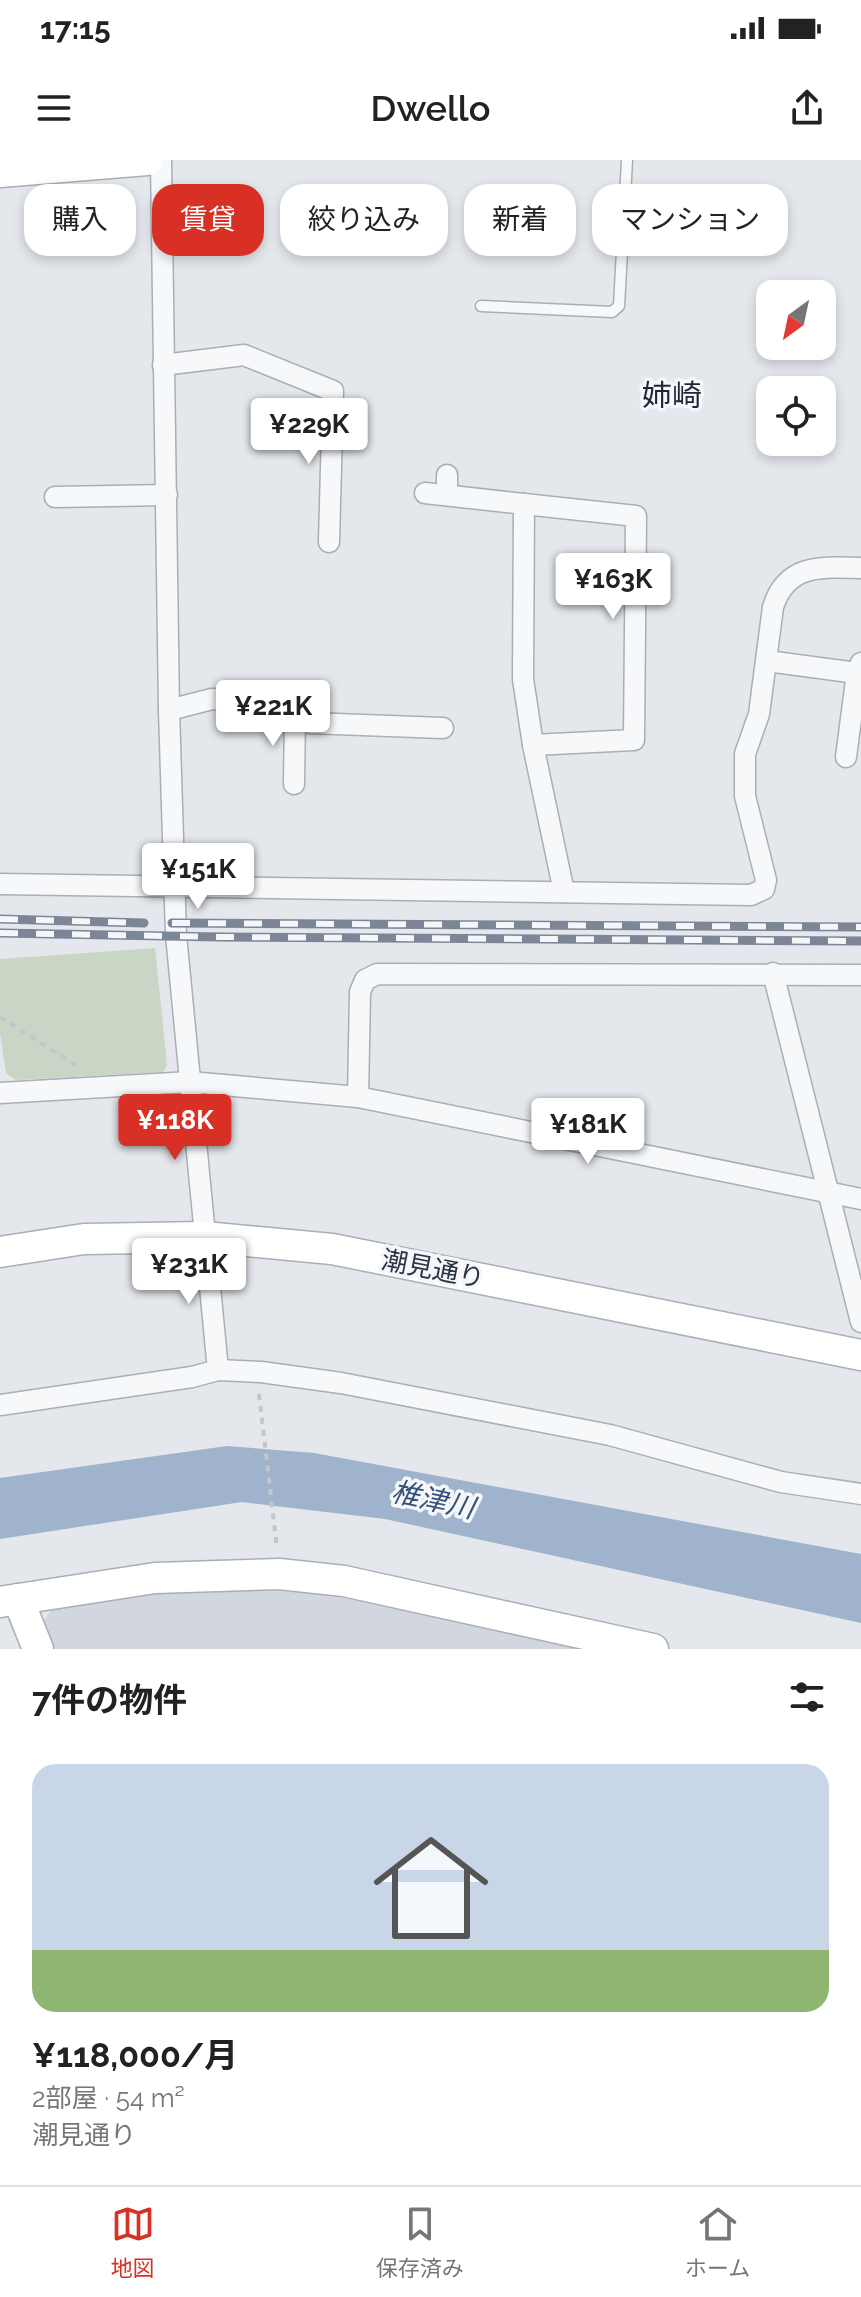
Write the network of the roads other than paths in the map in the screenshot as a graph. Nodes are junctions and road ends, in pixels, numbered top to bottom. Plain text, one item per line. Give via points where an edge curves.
1 (147, 160) edge
2 (161, 160) edge
3 (627, 160) edge
4 (0, 172) edge
5 (481, 306) dead end
6 (163, 365) junction
7 (425, 493) dead end
8 (167, 495) junction
9 (55, 497) dead end
10 (524, 504) junction
11 (329, 542) dead end
12 (861, 568) edge
13 (767, 661) junction
14 (859, 668) edge
15 (169, 710) junction
16 (295, 712) junction
17 (443, 728) dead end
18 (533, 745) junction
19 (846, 757) dead end
20 (294, 784) dead end
21 (0, 884) edge
22 (174, 888) junction
23 (564, 892) junction
24 (773, 973) junction
25 (861, 975) edge
26 (190, 1082) junction
27 (0, 1093) edge
28 (358, 1097) junction
29 (828, 1192) junction
30 (861, 1199) edge
31 (204, 1237) junction
32 (0, 1252) edge
33 (861, 1322) edge
34 (861, 1355) edge
35 (218, 1370) junction
36 (0, 1405) edge
37 (861, 1494) edge
38 (9, 1600) edge
39 (38, 1649) edge
40 (653, 1649) edge

1 - 4 street
2 - 6 street
3 - 5 lane via 619,306 612,312
6 - 8 street
6 - 11 street via 244,355 333,391
7 - 10 street via 447,485
8 - 9 street
8 - 15 street
10 - 18 street via 523,679
10 - 18 street via 636,516 634,740
12 - 13 street via 827,567 787,581 773,607
13 - 14 street
13 - 23 street via 759,714 745,754 745,796 764,889 751,895
14 - 19 street
15 - 16 street via 212,699 284,703
15 - 22 street
16 - 17 street via 309,723
16 - 20 street
18 - 23 street
21 - 22 street
22 - 23 street
22 - 26 street
24 - 25 street
24 - 28 street via 377,974 365,980 360,992
24 - 29 street
26 - 27 street
26 - 28 street
26 - 31 street
28 - 29 street
29 - 30 street
29 - 33 street
31 - 32 street, 潮見通り via 84,1239
31 - 34 street, 潮見通り via 332,1249
31 - 35 street
35 - 36 street
35 - 37 street via 341,1383 610,1435 781,1482
38 - 39 street
38 - 40 street via 155,1578 279,1574 344,1581

